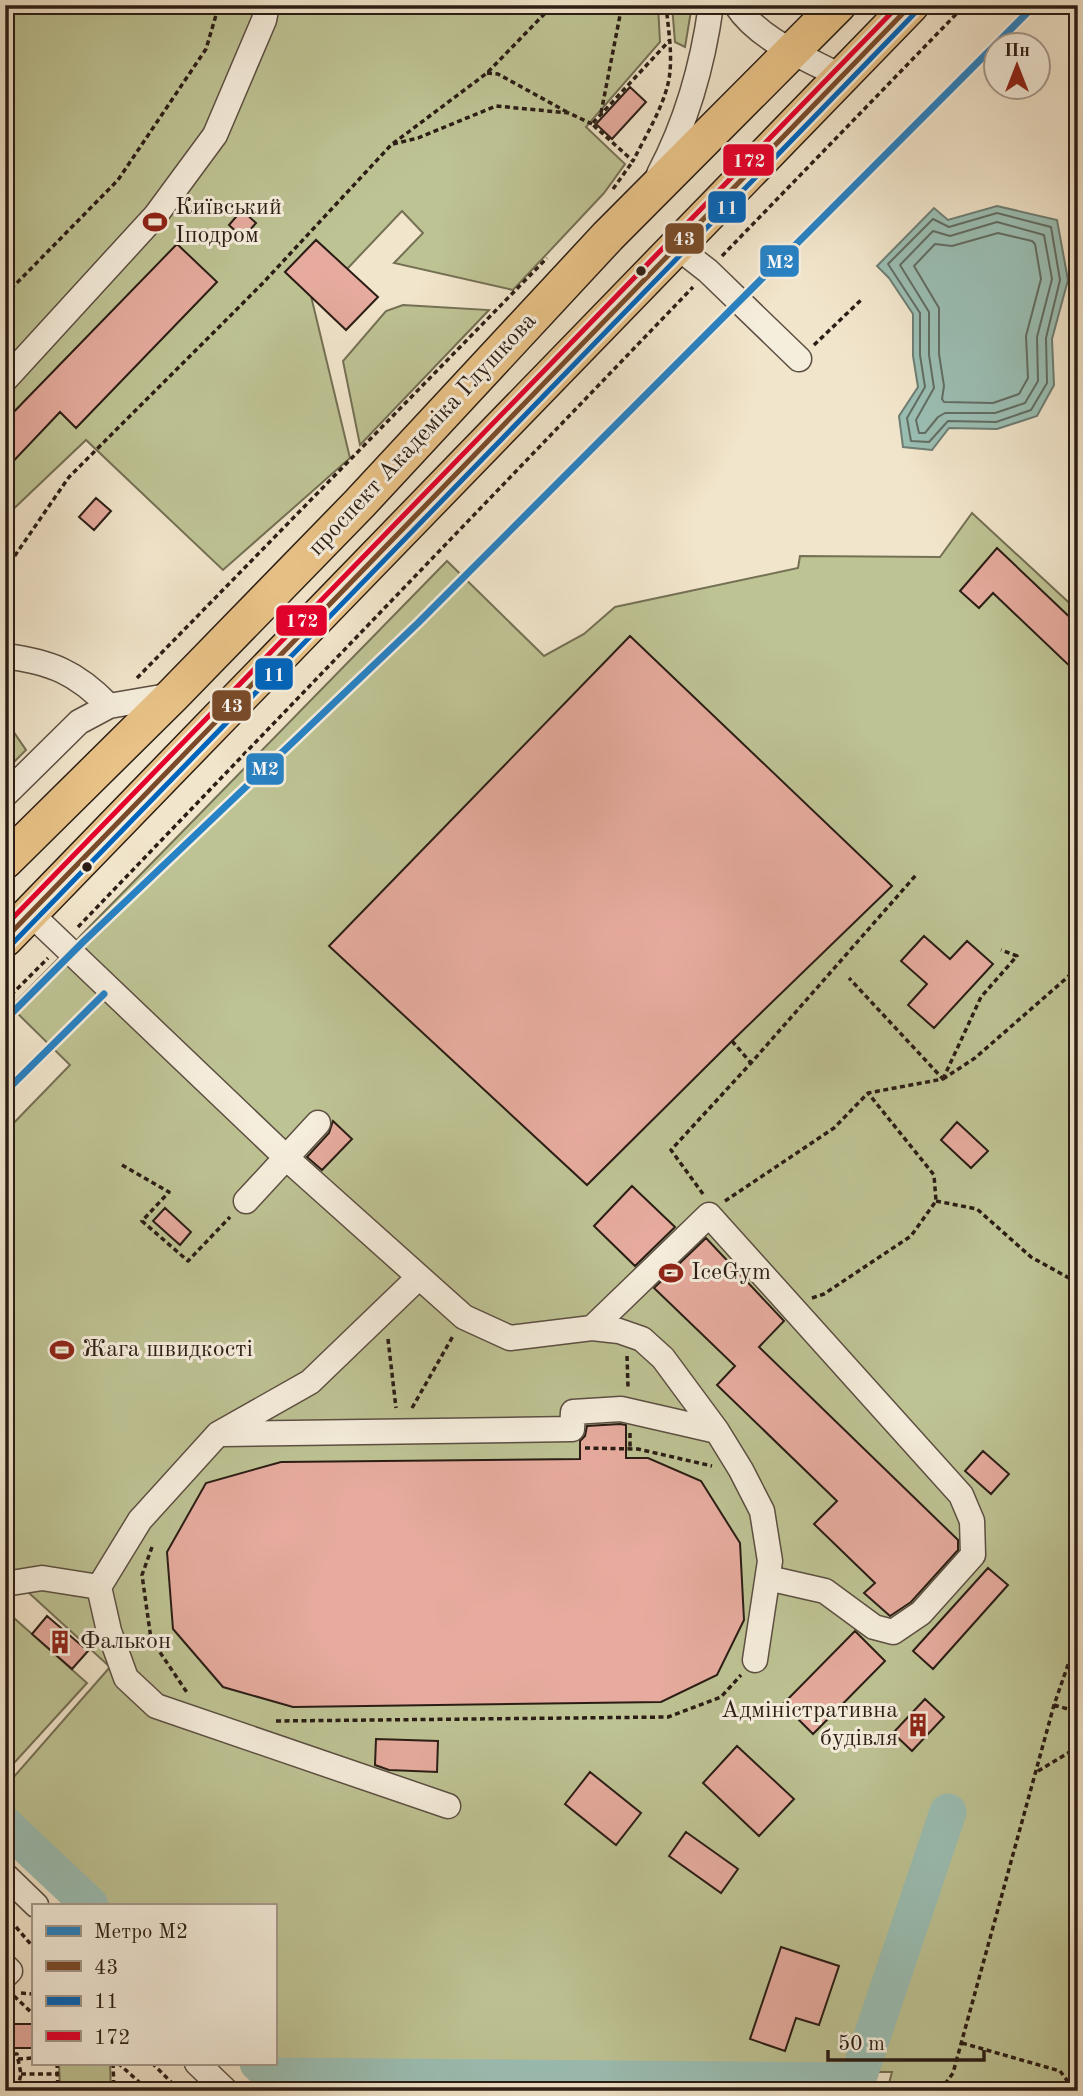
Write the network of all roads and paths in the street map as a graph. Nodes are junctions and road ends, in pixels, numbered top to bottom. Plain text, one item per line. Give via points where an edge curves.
1 (219, 5) edge
2 (267, 5) edge
3 (553, 5) edge
4 (622, 5) edge
5 (666, 5) edge
6 (711, 5) edge
7 (736, 5) edge
8 (838, 5) edge
9 (911, 5) edge
10 (965, 5) edge
11 (670, 41) junction
12 (793, 52) junction
13 (487, 73) junction
14 (842, 76) junction
15 (569, 113) junction
16 (601, 114) junction
17 (592, 124) junction
18 (391, 145) junction
19 (649, 194) junction
20 (676, 246) junction
21 (708, 271) junction
22 (526, 279) dead end
23 (5, 295) edge
24 (861, 300) dead end
25 (806, 353) joint
26 (5, 380) edge
27 (5, 570) edge
28 (5, 656) edge
29 (135, 680) dead end
30 (173, 695) junction
31 (109, 706) junction
32 (5, 795) edge
33 (5, 861) edge
34 (916, 875) dead end
35 (30, 913) junction
36 (5, 939) edge
37 (62, 943) junction
38 (1000, 950) dead end
39 (1078, 968) edge
40 (849, 978) dead end
41 (5, 1001) edge
42 (732, 1041) dead end
43 (751, 1063) junction
44 (943, 1079) junction
45 (867, 1093) junction
46 (318, 1123) dead end
47 (287, 1157) junction
48 (122, 1165) dead end
49 (246, 1201) joint
50 (936, 1201) junction
51 (709, 1215) junction
52 (419, 1277) junction
53 (1078, 1283) edge
54 (790, 1305) junction
55 (385, 1310) junction
56 (464, 1317) junction
57 (592, 1328) junction
58 (399, 1431) junction
59 (717, 1431) junction
60 (218, 1434) junction
61 (581, 1448) dead end
62 (741, 1470) junction
63 (155, 1539) dead end
64 (768, 1578) junction
65 (5, 1584) edge
66 (99, 1587) junction
67 (1078, 1636) edge
68 (755, 1660) joint
69 (192, 1699) dead end
70 (1054, 1705) junction
71 (1078, 1712) edge
72 (271, 1721) dead end
73 (1078, 1747) edge
74 (1036, 1772) junction
75 (448, 1807) dead end
76 (5, 1875) edge
77 (35, 1904) edge
78 (5, 1914) edge
79 (32, 1946) edge
80 (5, 1966) edge
81 (9, 1986) edge
82 (32, 1994) edge
83 (962, 2043) junction
84 (5, 2054) edge
85 (32, 2058) edge
86 (18, 2059) junction
87 (57, 2064) edge
88 (116, 2064) edge
89 (117, 2064) edge
90 (153, 2064) edge
91 (198, 2064) edge
92 (21, 2074) junction
93 (57, 2074) junction
94 (142, 2085) junction
95 (114, 2090) edge
96 (17, 2091) edge
97 (58, 2091) edge
98 (134, 2091) edge
99 (149, 2091) edge
100 (180, 2091) edge
101 (226, 2091) edge
102 (940, 2091) edge
103 (1075, 2091) edge

1 - 23 path via 206,49 118,180
2 - 26 street via 215,135 156,215
3 - 13 path
4 - 16 path
5 - 11 path
6 - 19 street via 702,60 677,140
7 - 12 street via 752,25
8 - 12 highway, проспект Академіка Глушкова
9 - 14 highway, проспект Академіка Глушкова
10 - 21 path
11 - 16 path
11 - 17 path via 669,79 633,161
12 - 14 street
12 - 19 highway, проспект Академіка Глушкова
13 - 15 path
13 - 18 path
14 - 20 highway, проспект Академіка Глушкова
15 - 17 path
15 - 18 path via 496,106
16 - 17 path
18 - 27 path via 262,284 69,477
19 - 30 highway, проспект Академіка Глушкова
20 - 21 street
20 - 35 highway, проспект Академіка Глушкова
21 - 25 street
21 - 37 path
22 - 29 path
24 - 25 path
28 - 31 street via 61,668
30 - 31 street
30 - 33 highway, проспект Академіка Глушкова
31 - 32 street via 79,722
34 - 43 path
35 - 36 highway, проспект Академіка Глушкова
35 - 37 street
37 - 41 path
37 - 47 street
38 - 44 path via 1017,956 981,997
39 - 44 path via 975,1058
40 - 44 path
42 - 43 path
43 - 51 path via 671,1150 701,1191
44 - 45 path
45 - 50 path via 934,1175
45 - 51 path via 834,1128
46 - 47 street
47 - 49 street
47 - 52 street
48 - 49 path via 169,1192 142,1221 188,1261
50 - 53 path via 977,1209 1031,1256
50 - 54 path via 911,1236 824,1294
51 - 54 street
51 - 57 street
52 - 55 street
52 - 56 street
54 - 64 street via 961,1495 972,1521 972,1555 921,1614 893,1632 874,1627 825,1591
55 - 58 path
55 - 60 street via 310,1382
56 - 57 street via 510,1338
56 - 58 path
57 - 59 street via 642,1339 663,1358
58 - 59 street via 572,1429 573,1412 621,1409
58 - 60 street
59 - 62 street
60 - 66 street via 140,1520
61 - 62 path via 638,1448 696,1464
62 - 64 street via 762,1511 770,1561
63 - 69 path via 142,1574 151,1639
64 - 68 street
65 - 66 street via 42,1578
66 - 75 street via 126,1678 156,1706
67 - 70 path
68 - 72 path via 720,1697 668,1717
70 - 71 path
70 - 74 path
73 - 74 path
74 - 83 path
76 - 77 street
78 - 79 path
80 - 81 street via 10,1971
81 - 82 path
83 - 102 path via 953,2073
83 - 103 path via 1060,2071
84 - 86 path via 17,2054
85 - 86 path
86 - 92 path
87 - 93 path
88 - 95 path
89 - 94 path
90 - 100 path
91 - 101 street
92 - 93 path
92 - 96 path
93 - 97 path
94 - 98 path
94 - 99 path

